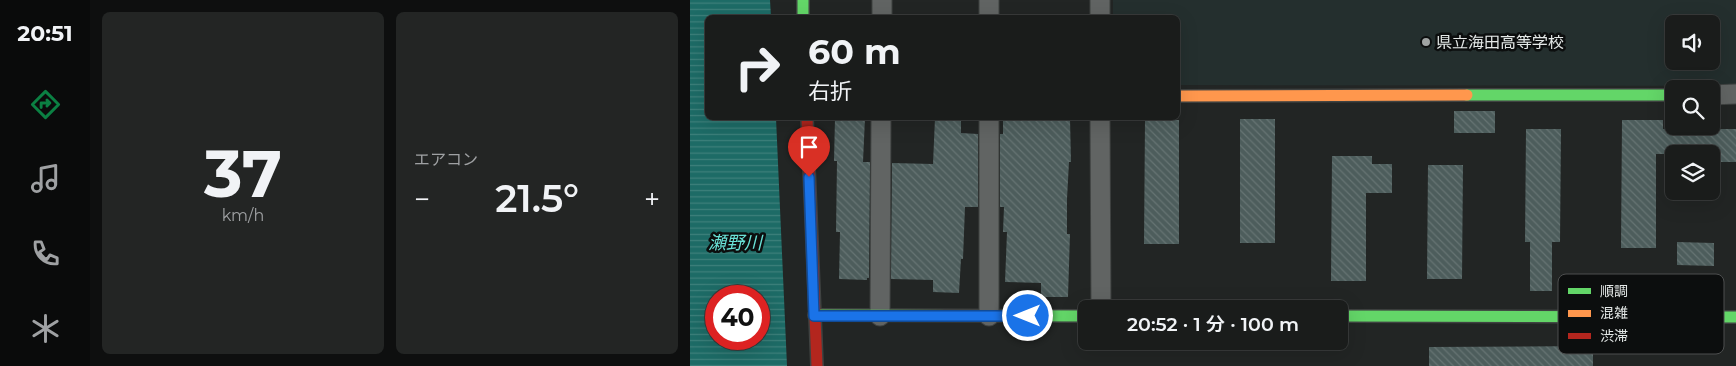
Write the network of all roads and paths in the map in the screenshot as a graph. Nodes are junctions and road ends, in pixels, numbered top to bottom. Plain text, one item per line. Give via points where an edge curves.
1 (803, 0) edge
2 (882, 0) edge
3 (990, 0) edge
4 (1100, 0) edge
5 (804, 15) edge
6 (882, 15) edge
7 (990, 15) edge
8 (1100, 15) edge
9 (1736, 94) edge
10 (1665, 95) edge
11 (1720, 95) edge
12 (1180, 96) edge
13 (807, 120) edge
14 (881, 120) edge
15 (989, 120) edge
16 (1100, 120) edge
17 (1101, 300) edge
18 (814, 316) junction
19 (880, 316) junction
20 (989, 316) junction
21 (1078, 316) edge
22 (1348, 316) edge
23 (1558, 317) edge
24 (817, 366) edge

1 - 5 street
2 - 6 street
3 - 7 street
4 - 8 street
9 - 11 street
10 - 12 street
13 - 18 street
14 - 19 street
15 - 20 street
16 - 17 street
18 - 19 street
18 - 24 street
19 - 20 street
20 - 21 street
22 - 23 street

